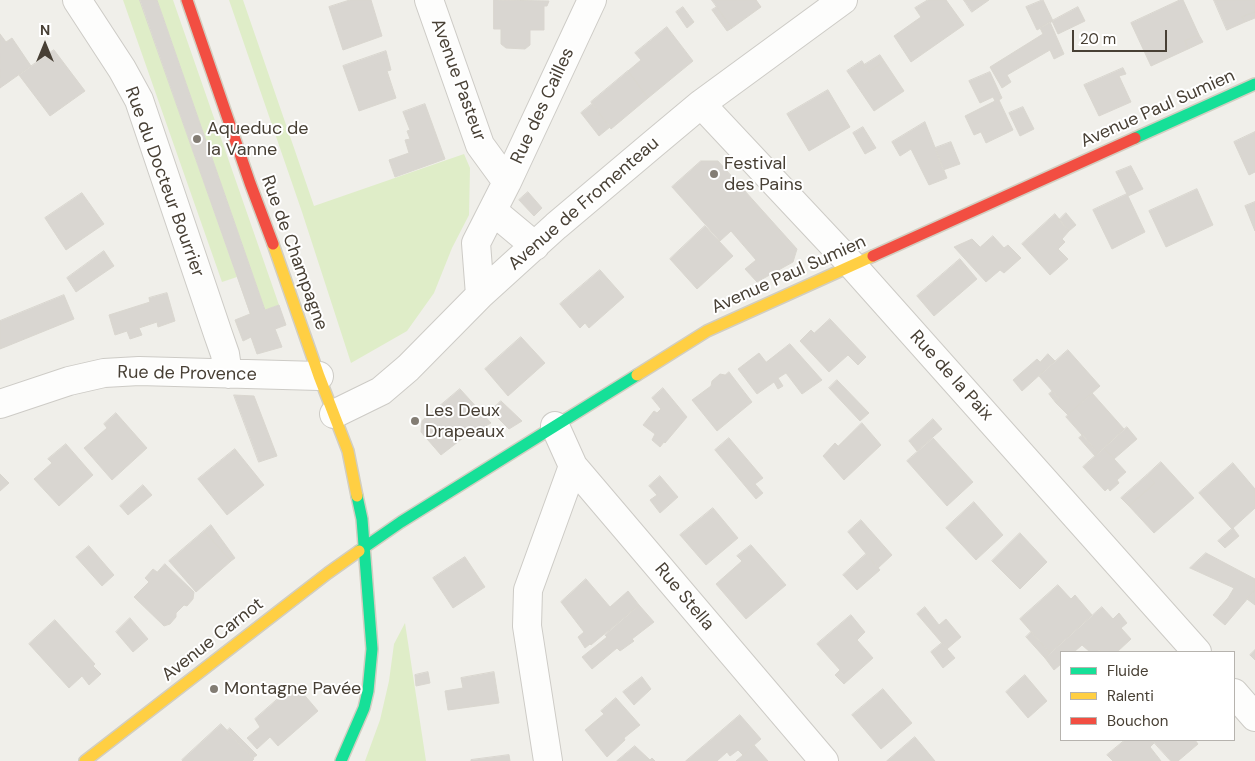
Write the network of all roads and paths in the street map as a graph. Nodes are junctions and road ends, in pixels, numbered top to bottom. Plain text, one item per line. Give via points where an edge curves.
1 (77, 0) edge
2 (187, 0) edge
3 (429, 0) edge
4 (592, 0) edge
5 (843, 0) edge
6 (1255, 84) edge
7 (701, 104) junction
8 (507, 182) junction
9 (493, 211) junction
10 (535, 246) junction
11 (852, 266) junction
12 (480, 295) junction
13 (228, 374) junction
14 (319, 376) junction
15 (0, 404) edge
16 (334, 414) junction
17 (555, 426) junction
18 (573, 466) junction
19 (364, 548) junction
20 (1196, 651) edge
21 (1235, 694) edge
22 (1255, 717) edge
23 (85, 761) edge
24 (341, 761) edge
25 (548, 761) edge
26 (824, 761) edge

1 - 13 street, Rue du Docteur Bourrier via 139,100 218,334
2 - 14 street, Rue de Champagne
3 - 8 street, Avenue Pasteur via 480,145
4 - 8 street, Rue des Cailles
5 - 7 street, Avenue de Fromenteau
6 - 11 street, Avenue Paul Sumien
7 - 10 street, Avenue de Fromenteau
7 - 11 street, Rue de la Paix
8 - 9 street, Rue des Cailles
9 - 10 street
9 - 12 street, Rue des Cailles via 476,243
10 - 12 street, Avenue de Fromenteau
11 - 17 street, Avenue Paul Sumien via 708,331
11 - 20 street, Rue de la Paix
12 - 16 street, Avenue de Fromenteau via 381,391
13 - 14 street, Rue de Provence
13 - 15 street, Rue de Provence via 104,373
14 - 16 street, Rue de Champagne
16 - 19 street, Rue de Champagne via 348,451 362,519
17 - 18 street, Rue Stella
17 - 19 street, Avenue Paul Sumien
18 - 25 street via 528,590 527,626
18 - 26 street, Rue Stella
19 - 23 street, Avenue Carnot
19 - 24 street, Rue de Champagne via 372,649 368,691
21 - 22 street

